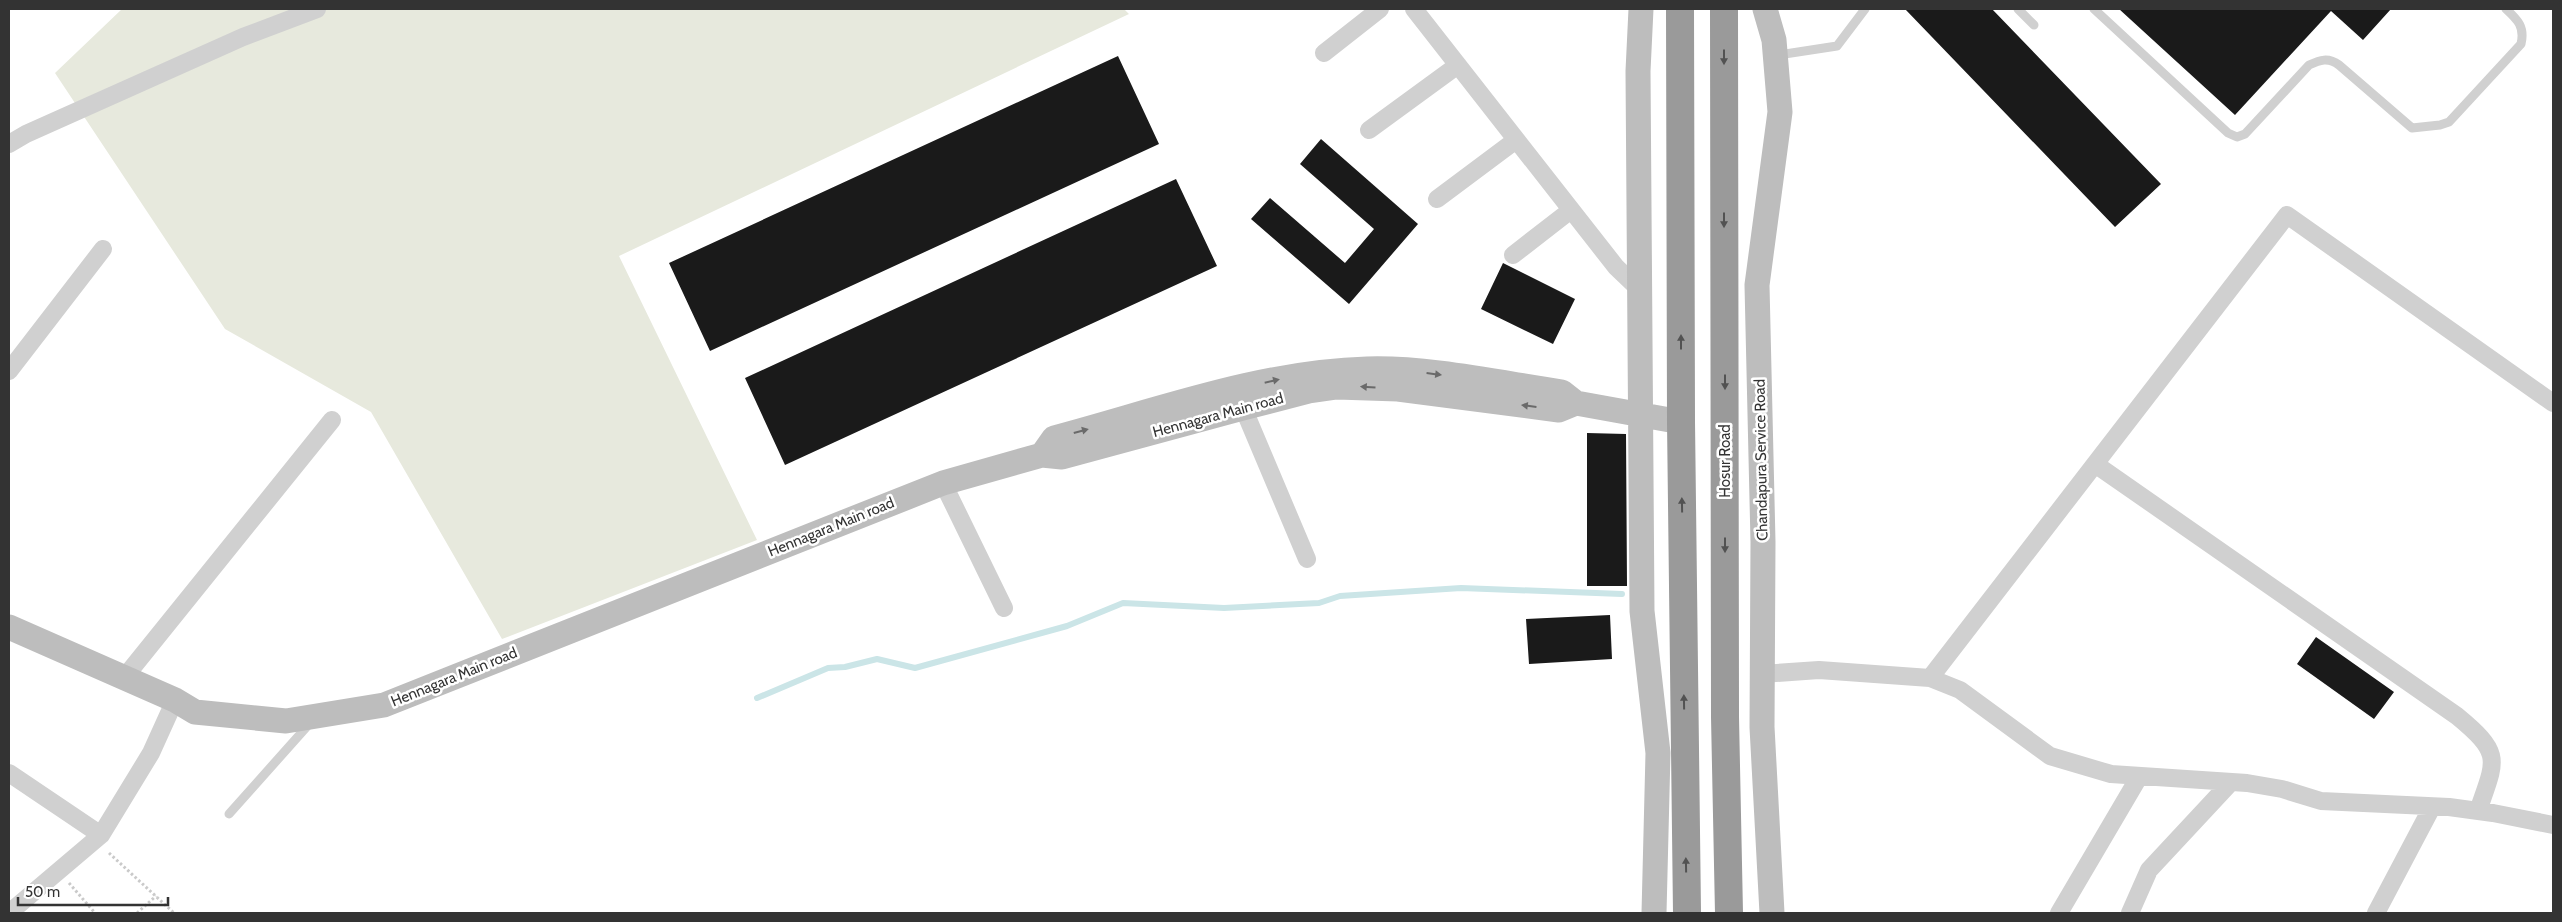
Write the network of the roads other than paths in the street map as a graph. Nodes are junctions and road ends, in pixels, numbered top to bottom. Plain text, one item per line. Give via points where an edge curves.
1 (316, 9) edge
2 (1380, 9) edge
3 (1414, 9) edge
4 (1641, 9) edge
5 (1680, 9) edge
6 (1724, 9) edge
7 (1765, 9) edge
8 (1866, 9) edge
9 (2018, 9) edge
10 (2094, 9) edge
11 (2506, 9) edge
12 (2034, 25) dead end
13 (1324, 53) dead end
14 (1776, 55) junction
15 (1458, 65) junction
16 (1369, 130) dead end
17 (1516, 140) junction
18 (9, 144) edge
19 (1437, 199) dead end
20 (1572, 210) junction
21 (103, 249) dead end
22 (1513, 255) dead end
23 (1639, 289) junction
24 (9, 372) edge
25 (1239, 398) junction
26 (2553, 404) edge
27 (1641, 417) junction
28 (332, 420) dead end
29 (1681, 422) junction
30 (2095, 464) junction
31 (943, 483) junction
32 (1307, 559) dead end
33 (1004, 608) dead end
34 (10, 630) edge
35 (1762, 674) junction
36 (124, 678) junction
37 (1930, 678) junction
38 (175, 700) junction
39 (316, 716) junction
40 (9, 773) edge
41 (2139, 777) junction
42 (2231, 782) junction
43 (2432, 807) junction
44 (2478, 811) junction
45 (229, 814) dead end
46 (2553, 825) edge
47 (104, 843) junction
48 (9, 913) edge
49 (1654, 913) edge
50 (1687, 913) edge
51 (1729, 913) edge
52 (1772, 913) edge
53 (2059, 913) edge
54 (2130, 913) edge
55 (2376, 913) edge

1 - 18 street via 234,41
2 - 13 street
3 - 15 street
4 - 23 street via 1638,71
29 -> 5 highway
6 -> 51 highway, Hosur Road via 1725,697
7 - 14 street, Chandapura Service Road
8 - 14 lane via 1837,46
9 - 12 lane
10 - 11 lane via 2228,134 2237,138 2245,134 2309,65 2320,60 2333,60 2340,65 2412,128 2450,122 2521,44 2523,33 2520,23
14 - 35 street, Chandapura Service Road via 1780,112 1757,285 1763,542
15 - 16 street
15 - 17 street
17 - 19 street
17 - 20 street
20 - 22 street
20 - 23 street via 1616,267
21 - 24 street
23 - 27 street
25 - 27 street, Hennagara Main road via 1355,386 1559,410 1576,403
25 - 31 street, Hennagara Main road via 1062,457 1042,454
25 - 32 street
26 - 30 street via 2286,215
27 - 29 street, Hennagara Main road
27 - 49 street via 1642,611 1658,753
28 - 36 street
50 -> 29 highway
30 - 37 street
30 - 44 street via 2476,732 2490,749 2492,770
31 - 33 street
31 - 39 street, Hennagara Main road via 384,705
34 - 36 street, Hennagara Main road
35 - 37 street via 1819,670
35 - 52 street, Chandapura Service Road
36 - 38 street, Hennagara Main road
37 - 41 street via 1960,690 2050,756 2077,766
38 - 39 street, Hennagara Main road via 195,712 286,721
38 - 47 street via 152,753
39 - 45 lane
40 - 47 street
41 - 42 street
41 - 53 street
42 - 43 street via 2282,789 2321,801
42 - 54 street via 2149,870
43 - 44 street
43 - 55 street
44 - 46 street
47 - 48 street via 67,876

